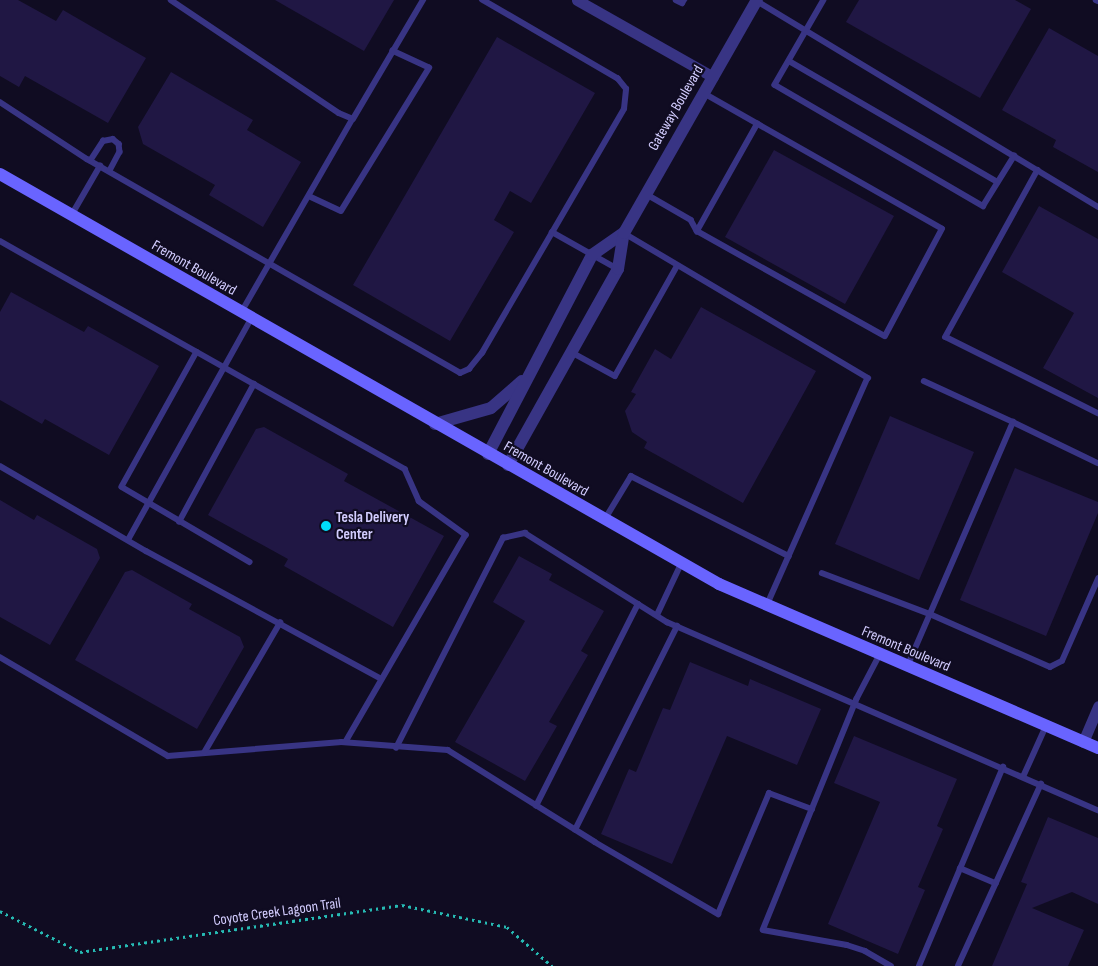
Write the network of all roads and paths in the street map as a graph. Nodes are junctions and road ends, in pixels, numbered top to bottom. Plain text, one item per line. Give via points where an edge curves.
1 (171, 0) edge
2 (423, 0) edge
3 (482, 0) edge
4 (577, 0) edge
5 (676, 0) edge
6 (684, 0) edge
7 (757, 0) edge
8 (824, 0) edge
9 (806, 31) junction
10 (393, 51) junction
11 (789, 61) junction
12 (713, 77) junction
13 (703, 93) junction
14 (0, 102) edge
15 (353, 119) junction
16 (757, 124) junction
17 (1014, 156) junction
18 (90, 160) junction
19 (100, 166) junction
20 (1038, 170) junction
21 (110, 171) junction
22 (0, 174) edge
23 (998, 182) junction
24 (646, 194) junction
25 (309, 196) junction
26 (1098, 206) edge
27 (70, 216) junction
28 (697, 231) junction
29 (552, 232) junction
30 (624, 233) junction
31 (0, 241) edge
32 (592, 254) junction
33 (269, 265) junction
34 (677, 266) junction
35 (618, 269) junction
36 (246, 316) junction
37 (197, 352) junction
38 (571, 352) junction
39 (224, 368) junction
40 (530, 374) junction
41 (924, 381) dead end
42 (254, 384) junction
43 (1098, 413) edge
44 (1013, 422) junction
45 (435, 424) junction
46 (488, 454) junction
47 (1098, 463) edge
48 (508, 465) junction
49 (0, 466) edge
50 (148, 504) junction
51 (604, 521) junction
52 (179, 522) junction
53 (128, 540) junction
54 (789, 556) junction
55 (250, 562) dead end
56 (681, 564) junction
57 (822, 573) dead end
58 (1098, 579) edge
59 (638, 604) junction
60 (766, 606) junction
61 (930, 614) junction
62 (657, 615) junction
63 (280, 623) junction
64 (677, 626) junction
65 (880, 655) junction
66 (0, 657) edge
67 (907, 667) junction
68 (382, 679) junction
69 (856, 702) junction
70 (1098, 706) edge
71 (1046, 726) junction
72 (346, 742) junction
73 (1083, 742) junction
74 (396, 748) junction
75 (1098, 748) edge
76 (204, 753) junction
77 (1003, 767) junction
78 (1023, 776) junction
79 (1041, 784) junction
80 (536, 806) junction
81 (812, 809) junction
82 (1098, 810) edge
83 (576, 830) junction
84 (960, 868) junction
85 (996, 883) junction
86 (0, 911) edge
87 (552, 966) edge
88 (891, 966) edge
89 (919, 966) edge
90 (958, 966) edge

1 - 15 lane via 339,113
2 - 10 lane
3 - 29 lane via 618,79 626,89 624,109
4 - 12 street
5 - 6 lane via 682,4
7 - 9 lane
7 - 12 street, Gateway Boulevard
8 - 9 lane
9 - 11 lane
9 - 17 lane
10 - 15 lane
10 - 25 lane via 429,68 341,211
11 - 23 lane
11 - 23 lane via 775,85 974,201 983,206
12 - 13 street, Gateway Boulevard
13 - 16 lane
13 - 24 street, Gateway Boulevard
14 - 18 lane
15 - 25 lane
16 - 28 lane
16 - 28 lane via 942,230 885,336
17 - 20 lane
17 - 23 lane
18 - 19 lane
18 - 21 lane via 103,141 113,139 119,144 120,152
19 - 21 lane
19 - 27 lane
20 - 26 lane
20 - 43 lane via 946,337
21 - 33 lane
22 - 27 main road, Fremont Boulevard
24 - 28 lane via 691,220
24 - 30 street, Gateway Boulevard
25 - 33 lane
27 - 36 main road, Fremont Boulevard
29 - 32 lane
29 - 33 lane via 482,353 469,369 460,374
30 - 32 street, Gateway Boulevard
30 - 34 lane
30 - 35 street, Gateway Boulevard
31 - 37 lane
32 - 35 lane
32 - 40 street, Gateway Boulevard
33 - 36 lane
34 - 38 lane via 615,376
34 - 54 lane via 868,378
35 - 38 street, Gateway Boulevard
36 - 39 lane
36 - 45 main road, Fremont Boulevard
37 - 39 lane
37 - 50 lane via 122,487
38 - 48 street, Gateway Boulevard
39 - 42 lane
39 - 50 lane
40 - 45 street via 491,408
40 - 46 street, Gateway Boulevard
41 - 44 lane
42 - 52 lane
42 - 68 lane via 404,469 419,501 466,535
44 - 47 lane
44 - 61 lane
45 - 46 main road, Fremont Boulevard
46 - 48 main road, Fremont Boulevard
48 - 51 main road, Fremont Boulevard
49 - 53 lane
50 - 52 lane
50 - 53 lane
51 - 54 lane via 631,476
51 - 56 main road, Fremont Boulevard
52 - 55 lane
53 - 63 lane
54 - 60 lane
56 - 60 main road, Fremont Boulevard
56 - 62 lane
57 - 61 lane
58 - 61 lane via 1062,661 1050,667
59 - 62 lane
59 - 74 lane via 525,533 503,538
59 - 80 lane
60 - 65 main road, Fremont Boulevard
61 - 67 lane
62 - 64 lane
63 - 68 lane
63 - 76 lane
64 - 69 lane
64 - 83 lane
65 - 67 main road, Fremont Boulevard
65 - 69 lane
66 - 76 lane via 168,756
67 - 71 main road, Fremont Boulevard
68 - 72 lane
69 - 77 lane
69 - 81 lane
70 - 73 street
71 - 73 main road, Fremont Boulevard
71 - 78 lane
72 - 74 lane
72 - 76 lane
73 - 75 main road, Fremont Boulevard
74 - 80 lane via 448,750
77 - 78 lane
77 - 84 lane
78 - 79 lane
79 - 82 lane
79 - 85 lane
80 - 83 lane
81 - 83 lane via 769,793 718,914
81 - 88 lane via 763,930 865,950
84 - 85 lane
84 - 89 lane
85 - 90 lane
86 - 87 path, Coyote Creek Lagoon Trail via 80,952 402,905 508,927

